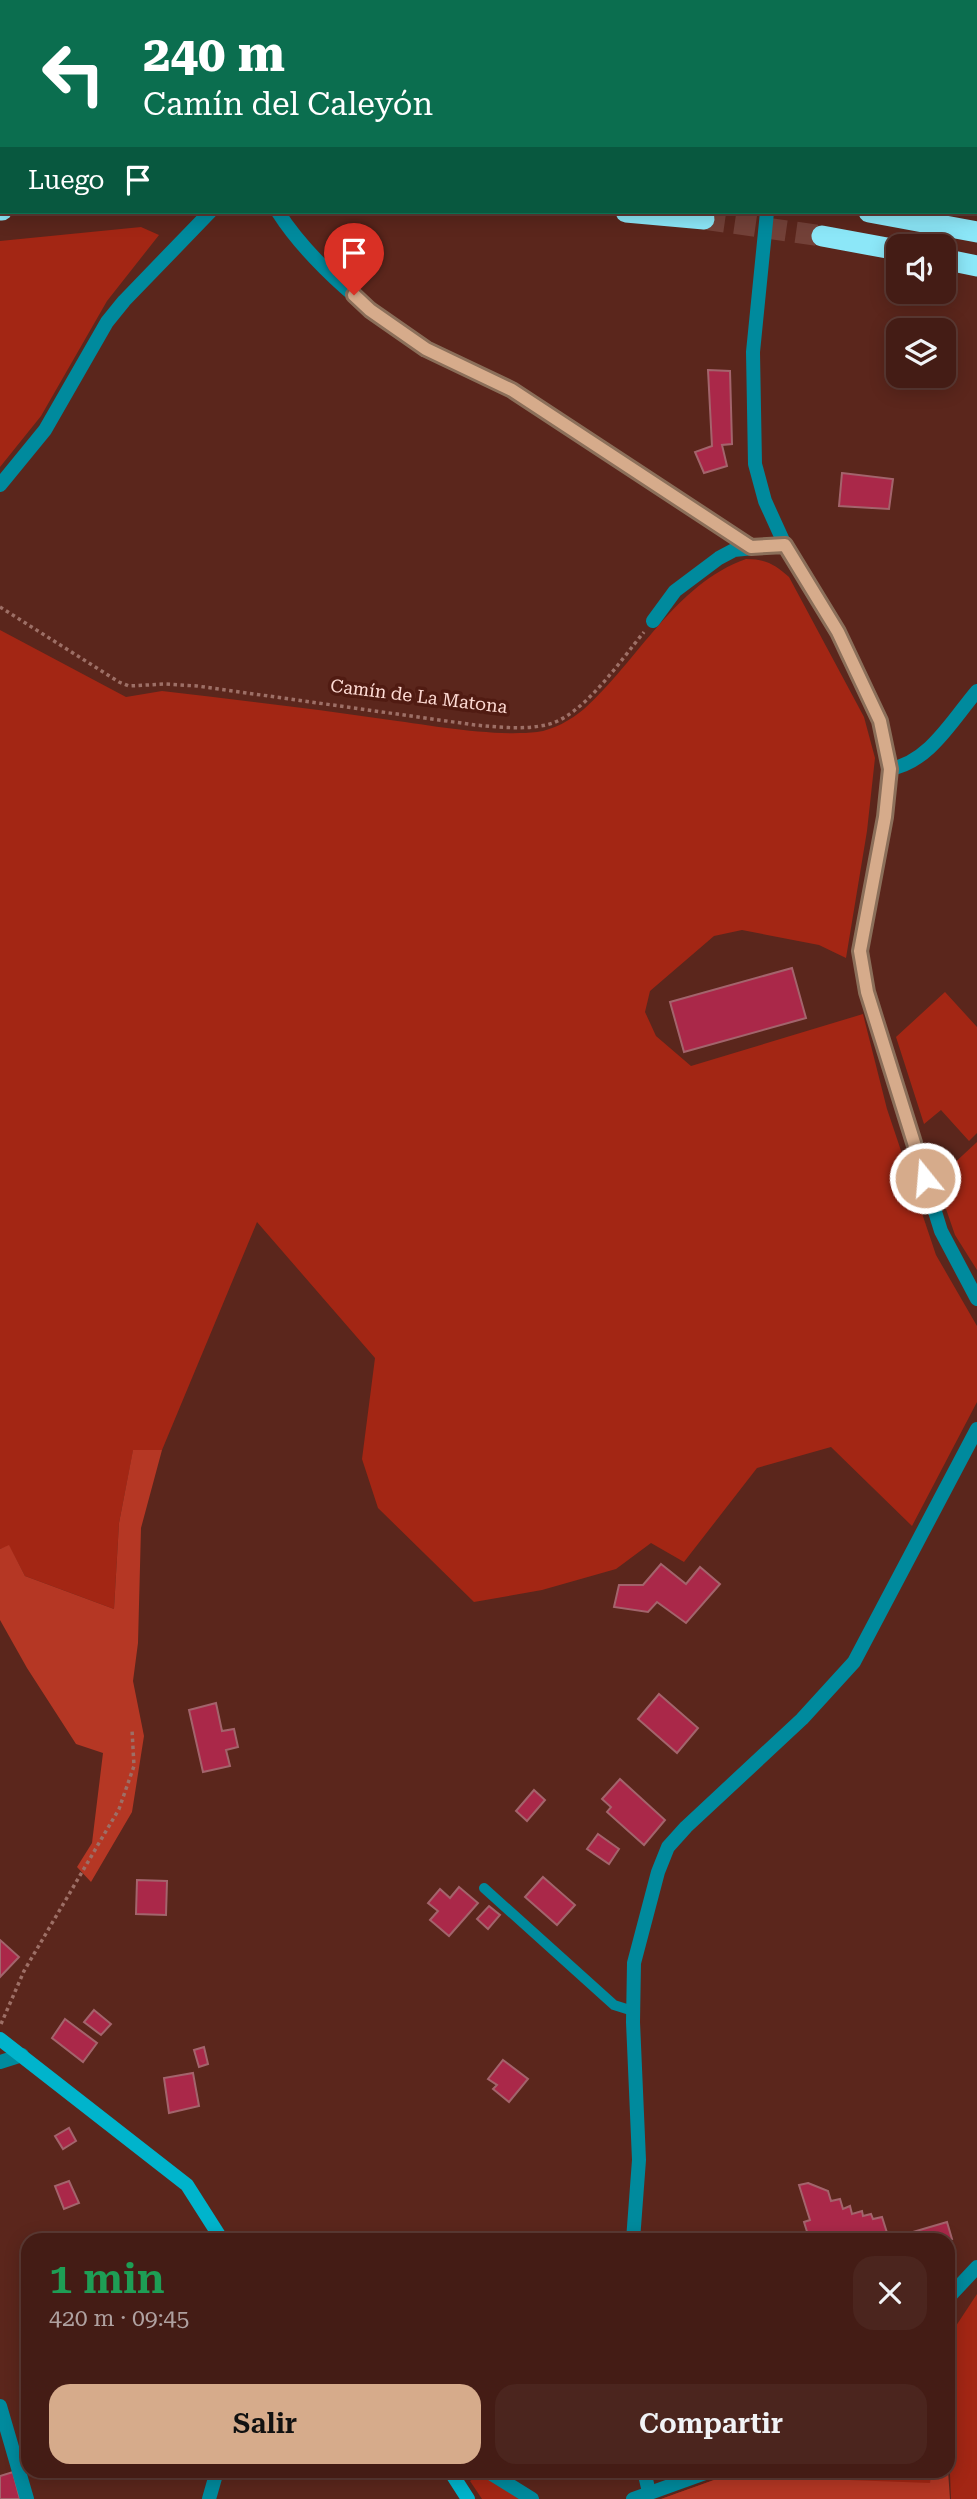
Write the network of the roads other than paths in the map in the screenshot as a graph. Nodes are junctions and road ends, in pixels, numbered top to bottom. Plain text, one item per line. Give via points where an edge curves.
1 (208, 214) edge
2 (279, 214) edge
3 (648, 214) edge
4 (767, 214) edge
5 (880, 214) edge
6 (704, 219) dead end
7 (977, 232) edge
8 (822, 236) tunnel mouth
9 (886, 248) edge
10 (956, 262) edge
11 (977, 266) edge
12 (0, 485) edge
13 (785, 545) junction
14 (751, 547) junction
15 (653, 621) road end
16 (977, 691) edge
17 (890, 769) junction
18 (977, 1298) edge
19 (977, 1429) edge
20 (977, 1443) edge
21 (961, 1458) junction
22 (484, 1888) dead end
23 (633, 2011) junction
24 (0, 2039) edge
25 (22, 2055) junction
26 (0, 2062) edge
27 (218, 2233) edge
28 (634, 2233) edge
29 (977, 2267) edge
30 (955, 2291) edge
31 (0, 2406) edge
32 (215, 2478) edge
33 (454, 2478) edge
34 (498, 2478) edge
35 (646, 2478) edge
36 (690, 2478) edge
37 (649, 2492) junction
38 (27, 2499) edge
39 (209, 2499) edge
40 (468, 2499) edge
41 (532, 2499) edge
42 (633, 2499) edge

1 - 12 street via 116,312 44,430
2 - 14 street via 338,281 415,342 512,390
3 - 6 highway
4 - 13 street via 753,352 755,464
5 - 7 highway
8 - 9 highway
10 - 11 highway
13 - 14 street
13 - 17 street via 838,632 880,721
14 - 15 street via 719,558 675,591
16 - 17 street via 919,757
17 - 18 street via 860,951 867,992 941,1231
19 - 21 street
20 - 21 street
21 - 23 street via 854,1662 803,1720 668,1847 634,1963
22 - 23 lane via 614,2005
23 - 28 street via 639,2161
24 - 25 street
25 - 26 street
25 - 27 street via 187,2185
29 - 30 street
31 - 38 street
32 - 39 street
33 - 40 street
34 - 41 street
35 - 37 street
36 - 37 street
37 - 42 street

